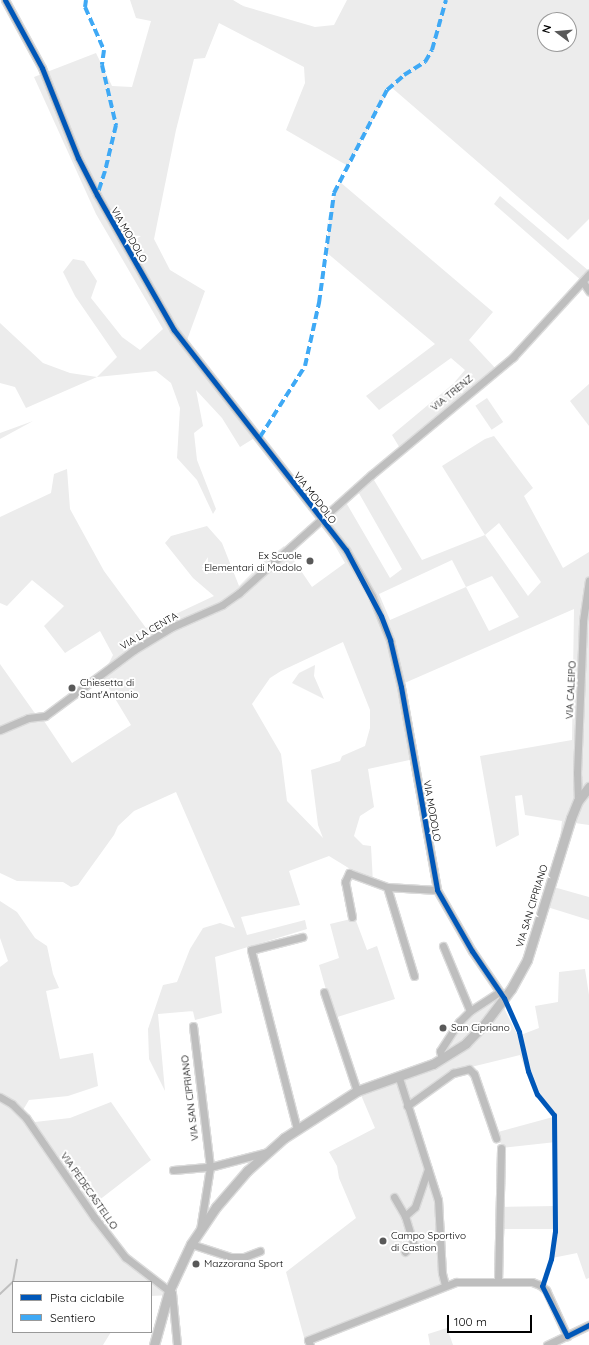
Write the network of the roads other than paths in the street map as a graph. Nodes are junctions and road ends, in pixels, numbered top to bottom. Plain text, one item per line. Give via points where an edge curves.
1 (5, 0) edge
2 (589, 274) edge
3 (583, 282) junction
4 (589, 291) edge
5 (320, 520) junction
6 (589, 580) edge
7 (0, 730) edge
8 (589, 787) edge
9 (578, 801) junction
10 (387, 887) junction
11 (437, 890) junction
12 (352, 917) dead end
13 (302, 937) dead end
14 (443, 946) dead end
15 (414, 976) dead end
16 (324, 992) dead end
17 (502, 995) junction
18 (470, 1011) junction
19 (193, 1026) dead end
20 (442, 1059) junction
21 (399, 1078) junction
22 (357, 1091) junction
23 (0, 1097) edge
24 (407, 1106) junction
25 (298, 1129) junction
26 (496, 1138) dead end
27 (501, 1148) dead end
28 (267, 1152) junction
29 (210, 1167) junction
30 (428, 1169) junction
31 (173, 1170) dead end
32 (394, 1197) dead end
33 (405, 1216) junction
34 (200, 1230) junction
35 (191, 1244) junction
36 (260, 1251) dead end
37 (405, 1252) dead end
38 (498, 1282) junction
39 (446, 1285) junction
40 (169, 1291) junction
41 (589, 1325) edge
42 (567, 1336) junction
43 (309, 1342) edge
44 (154, 1345) edge
45 (177, 1345) edge
46 (546, 1345) edge

1 - 5 street, VIA MODOLO via 42,68 78,158 174,330 260,437
2 - 3 street, VIA TRENZ
3 - 4 street
3 - 5 street, VIA TRENZ via 512,357
5 - 7 street, VIA LA CENTA via 239,594 222,605 172,627 134,650 44,716 28,718
5 - 11 street, VIA MODOLO via 346,550 362,576 390,640
6 - 9 street, VIA CALEIPO via 583,621
8 - 9 main road, VIA SAN CIPRIANO
9 - 17 main road, VIA SAN CIPRIANO via 566,831 530,952
10 - 11 street
10 - 12 street via 347,873 345,882
10 - 15 street
11 - 17 street, VIA MODOLO via 457,927
13 - 25 street via 251,950
14 - 18 street
16 - 22 street
17 - 18 street, VIA SAN CIPRIANO
17 - 20 main road, VIA SAN CIPRIANO via 473,1037
18 - 20 street, VIA SAN CIPRIANO via 440,1051
19 - 29 street, VIA SAN CIPRIANO
20 - 21 main road, VIA SAN CIPRIANO
21 - 22 main road, VIA SAN CIPRIANO
21 - 24 street
22 - 25 main road, VIA SAN CIPRIANO
23 - 40 street, VIA PEDECASTELLO via 12,1104 30,1124 125,1257
24 - 26 street via 453,1072 469,1069 474,1074
24 - 30 street
25 - 28 main road, VIA SAN CIPRIANO
27 - 38 street
28 - 29 street, VIA SAN CIPRIANO
28 - 34 main road, VIA SAN CIPRIANO via 232,1188
29 - 31 street, VIA SAN CIPRIANO
29 - 34 street, VIA SAN CIPRIANO
30 - 33 street via 415,1207
30 - 39 street via 439,1205 442,1273
32 - 33 street
33 - 37 street via 413,1243
34 - 35 main road, VIA SAN CIPRIANO
35 - 36 street via 231,1257 244,1257
35 - 40 main road, VIA SAN CIPRIANO
38 - 39 street via 456,1282
38 - 42 street via 532,1282 542,1286
39 - 43 street
40 - 44 main road, VIA SAN CIPRIANO
40 - 45 street via 173,1299
41 - 42 street
42 - 46 street

